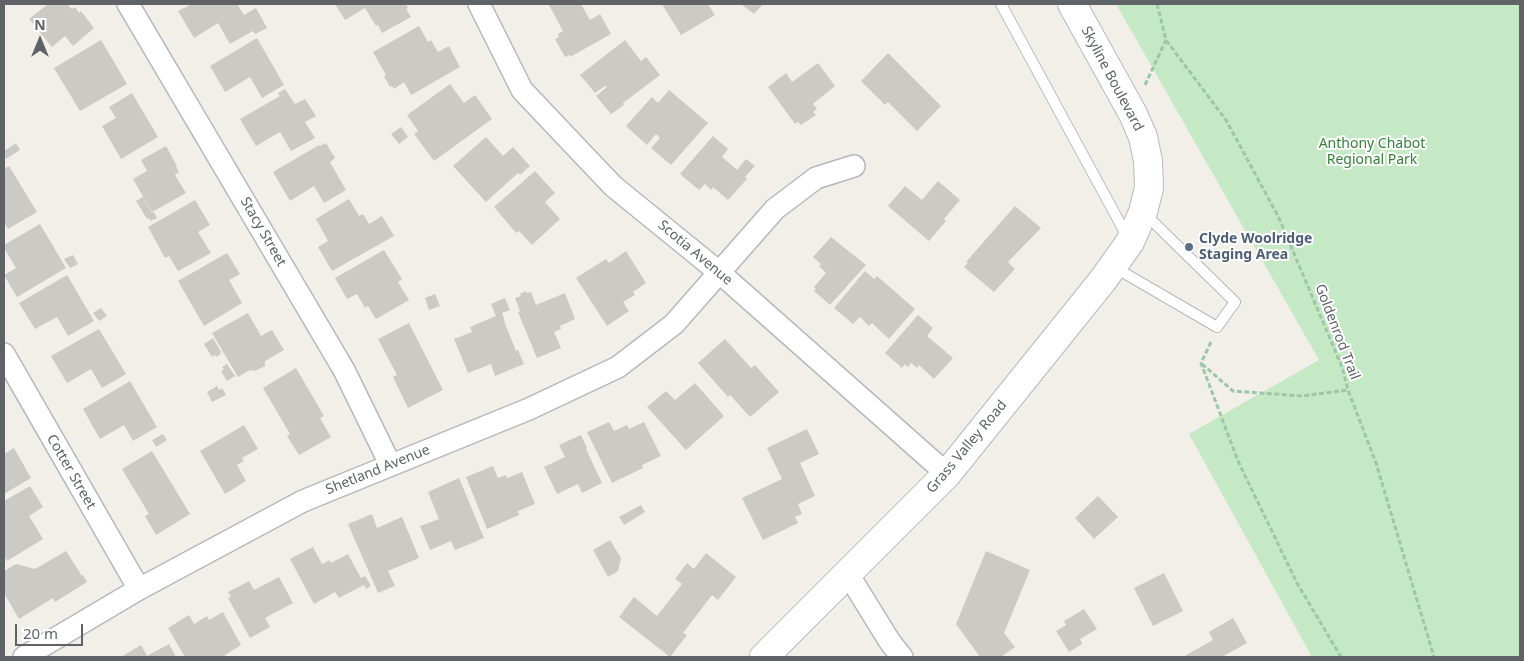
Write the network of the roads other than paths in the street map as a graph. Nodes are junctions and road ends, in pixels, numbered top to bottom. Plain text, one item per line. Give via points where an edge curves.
1 (128, 4) edge
2 (481, 4) edge
3 (1001, 4) edge
4 (1072, 4) edge
5 (854, 166) dead end
6 (1143, 212) junction
7 (1130, 242) junction
8 (1113, 266) junction
9 (720, 272) junction
10 (4, 354) edge
11 (390, 464) junction
12 (947, 474) junction
13 (848, 574) junction
14 (139, 589) junction
15 (24, 657) edge
16 (764, 657) edge
17 (902, 657) edge

1 - 11 street, Stacy Street via 344,370
2 - 9 street, Scotia Avenue via 522,90 613,186
3 - 7 lane
4 - 6 main road, Skyline Boulevard via 1143,137 1148,161 1148,188
5 - 9 street, Shetland Avenue via 816,178 775,209
6 - 7 main road, Skyline Boulevard
6 - 8 lane via 1234,302 1217,328
7 - 8 main road, Grass Valley Road
8 - 12 main road, Grass Valley Road
9 - 11 street, Shetland Avenue via 674,324 618,367 530,409
9 - 12 street, Scotia Avenue
10 - 14 street, Cotter Street
11 - 14 street, Shetland Avenue via 303,501
12 - 13 main road, Grass Valley Road
13 - 16 main road, Grass Valley Road
13 - 17 street
14 - 15 street, Shetland Avenue

